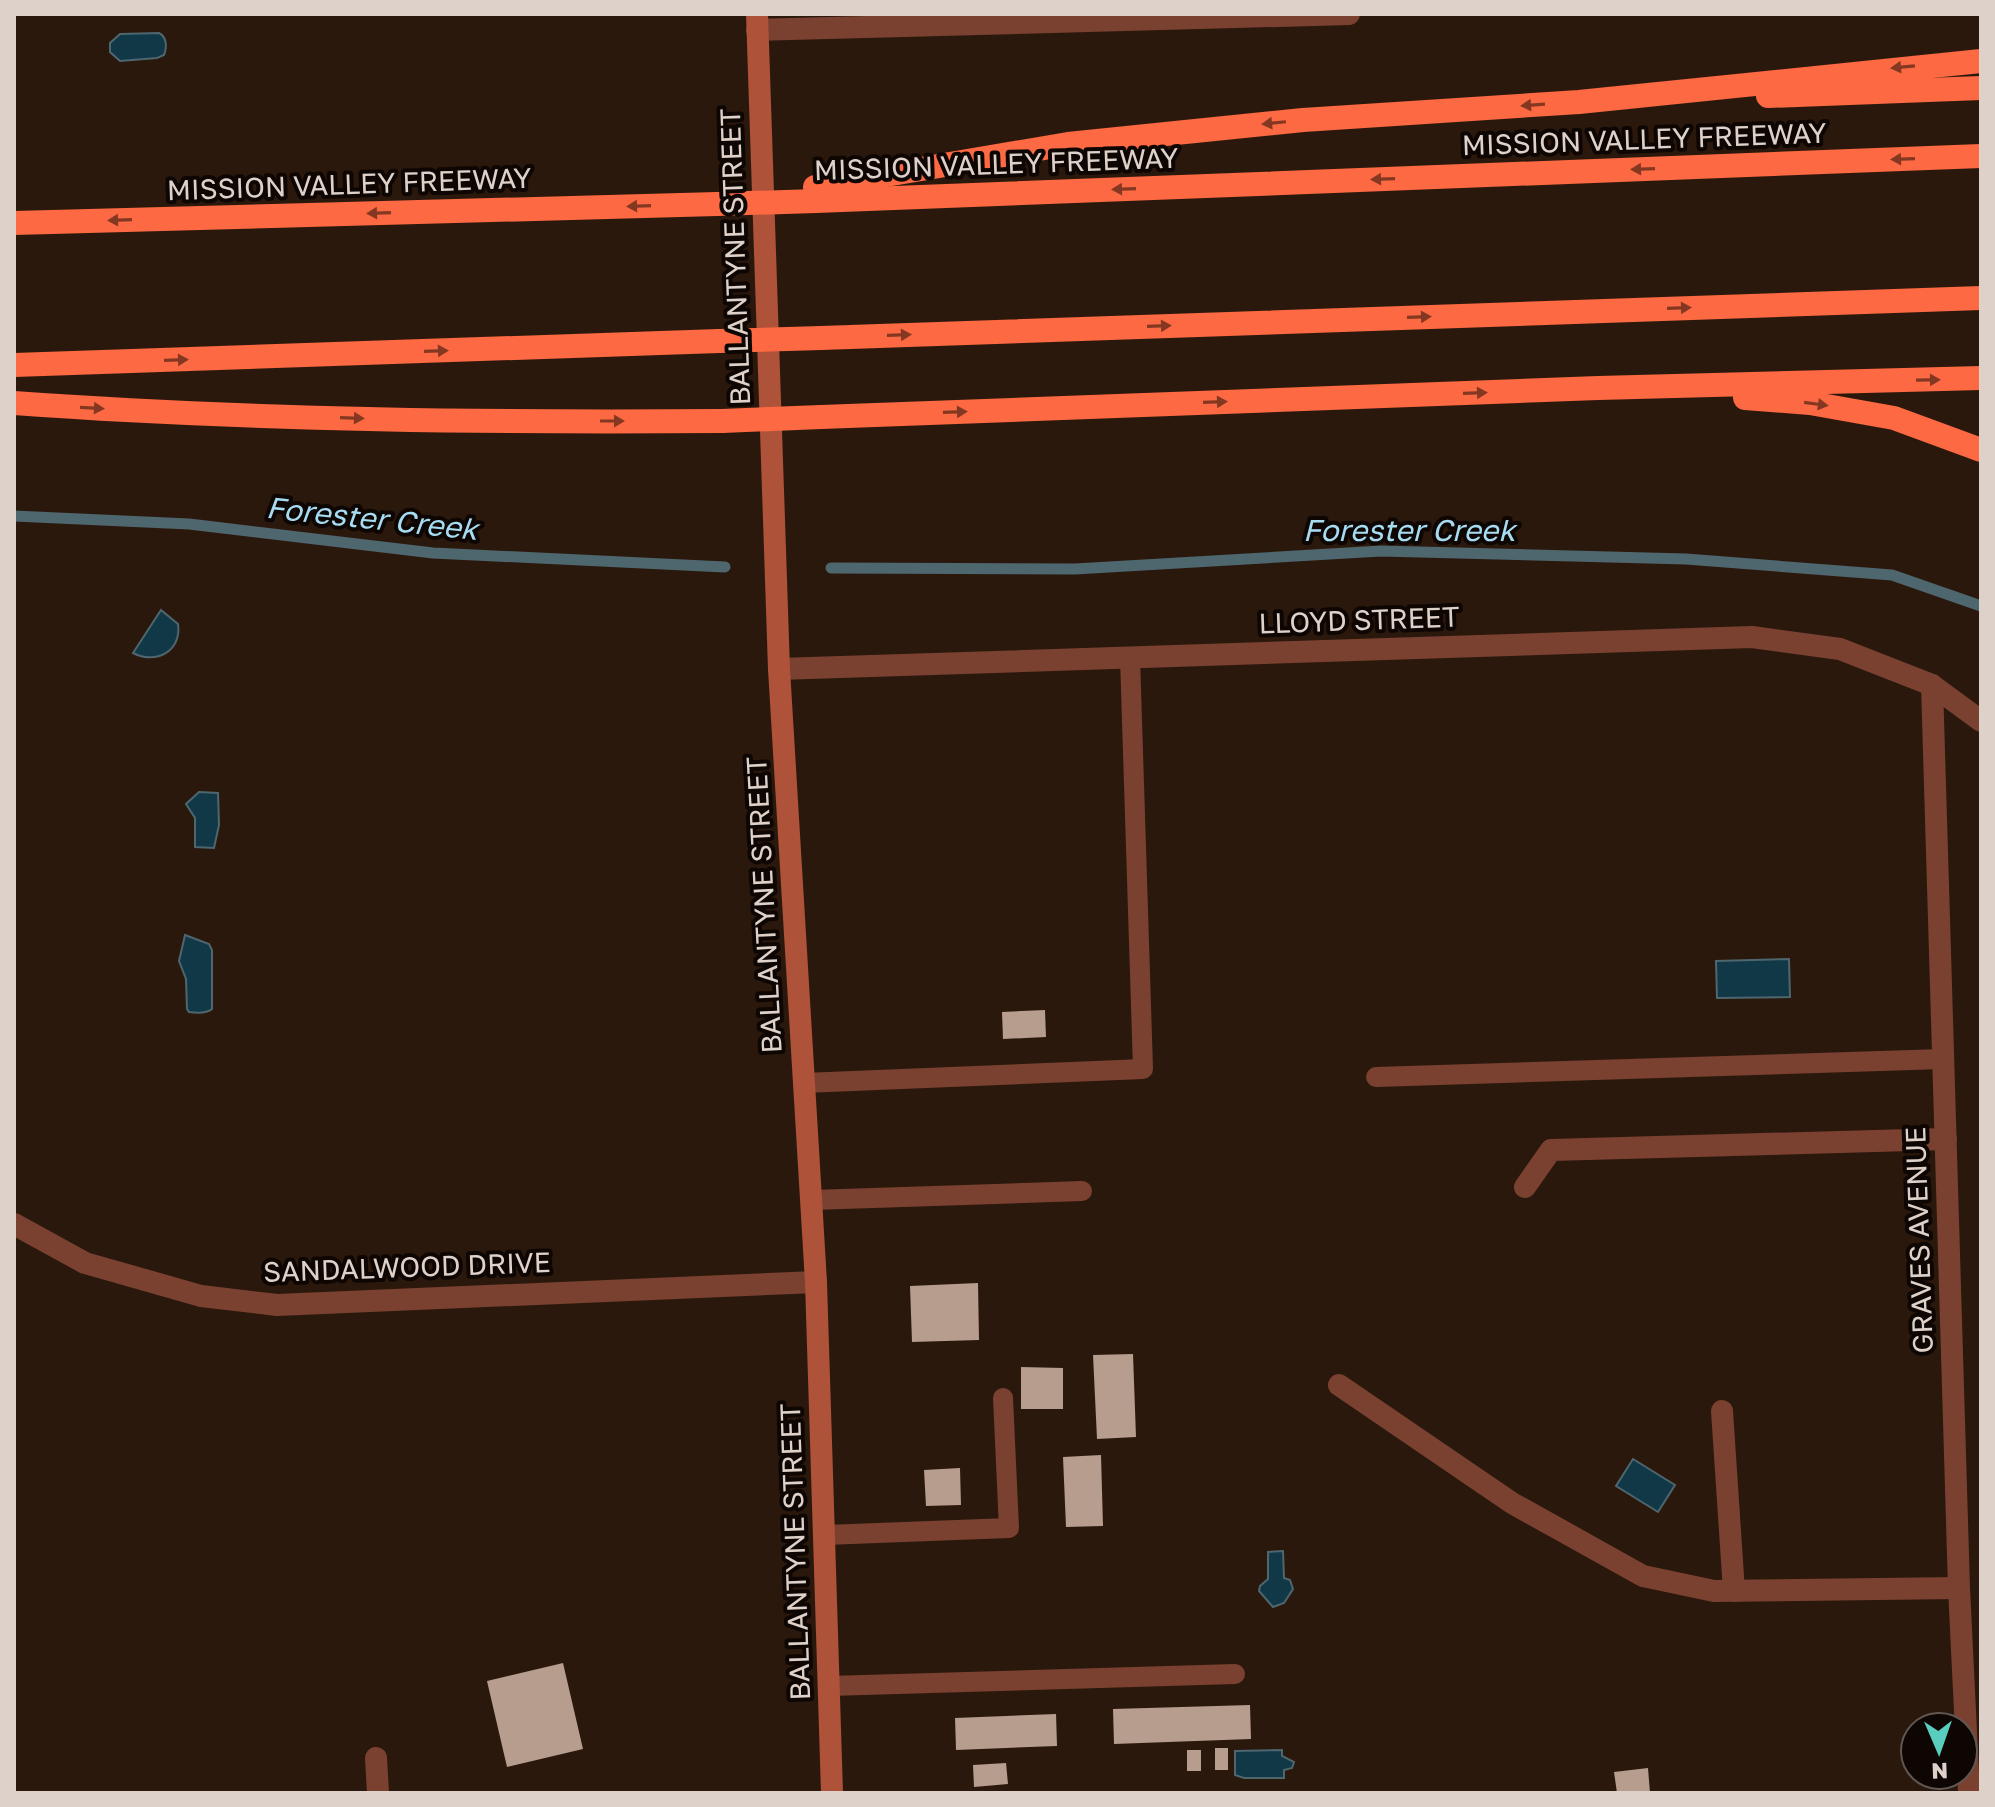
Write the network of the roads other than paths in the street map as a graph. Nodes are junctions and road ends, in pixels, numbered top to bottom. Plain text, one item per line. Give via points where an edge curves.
1 (1349, 14) edge
2 (757, 22) edge
3 (1981, 61) edge
4 (1981, 88) edge
5 (1579, 102) junction
6 (1981, 156) edge
7 (816, 194) junction
8 (14, 223) edge
9 (1981, 298) edge
10 (14, 365) edge
11 (1981, 378) edge
12 (1598, 388) junction
13 (14, 403) edge
14 (1981, 450) edge
15 (1130, 657) junction
16 (779, 669) junction
17 (1932, 685) junction
18 (1981, 721) edge
19 (1943, 1059) junction
20 (1376, 1077) dead end
21 (804, 1083) junction
22 (1946, 1139) junction
23 (1525, 1187) dead end
24 (1082, 1191) dead end
25 (812, 1200) junction
26 (14, 1224) edge
27 (816, 1282) junction
28 (1339, 1385) dead end
29 (1003, 1398) dead end
30 (1722, 1411) dead end
31 (825, 1535) junction
32 (1959, 1588) junction
33 (1734, 1591) junction
34 (1235, 1674) dead end
35 (829, 1686) junction
36 (1973, 1699) edge
37 (376, 1758) dead end
38 (378, 1793) edge
39 (832, 1793) edge
40 (1969, 1793) edge

1 - 2 street
2 - 16 main road, BALLANTYNE STREET
3 -> 5 highway
4 - 5 highway
5 -> 7 highway via 1303,120 1068,144
6 -> 7 highway, MISSION VALLEY FREEWAY
7 -> 8 highway, MISSION VALLEY FREEWAY, bridge via 717,204
10 -> 9 highway, bridge
12 -> 11 highway
13 -> 12 highway, bridge via 490,422 722,421
12 -> 14 highway via 1810,403 1894,418
15 - 16 street, LLOYD STREET
15 - 17 street, LLOYD STREET via 1752,637 1840,649
15 - 21 lane via 1143,1069
16 - 21 main road, BALLANTYNE STREET
17 - 18 street, LLOYD STREET
17 - 19 street, GRAVES AVENUE
19 - 20 lane
19 - 22 street, GRAVES AVENUE
21 - 25 main road, BALLANTYNE STREET
22 - 23 street via 1551,1150
22 - 32 street, GRAVES AVENUE
24 - 25 lane
25 - 27 main road, BALLANTYNE STREET
26 - 27 street, SANDALWOOD DRIVE via 85,1263 201,1296 277,1305
27 - 31 main road, BALLANTYNE STREET
28 - 33 street via 1512,1503 1643,1576
29 - 31 lane via 1009,1528
30 - 33 street
31 - 35 main road, BALLANTYNE STREET
32 - 33 street
32 - 36 street, GRAVES AVENUE
34 - 35 lane
35 - 39 main road, BALLANTYNE STREET
36 - 40 street, GRAVES AVENUE
37 - 38 street

